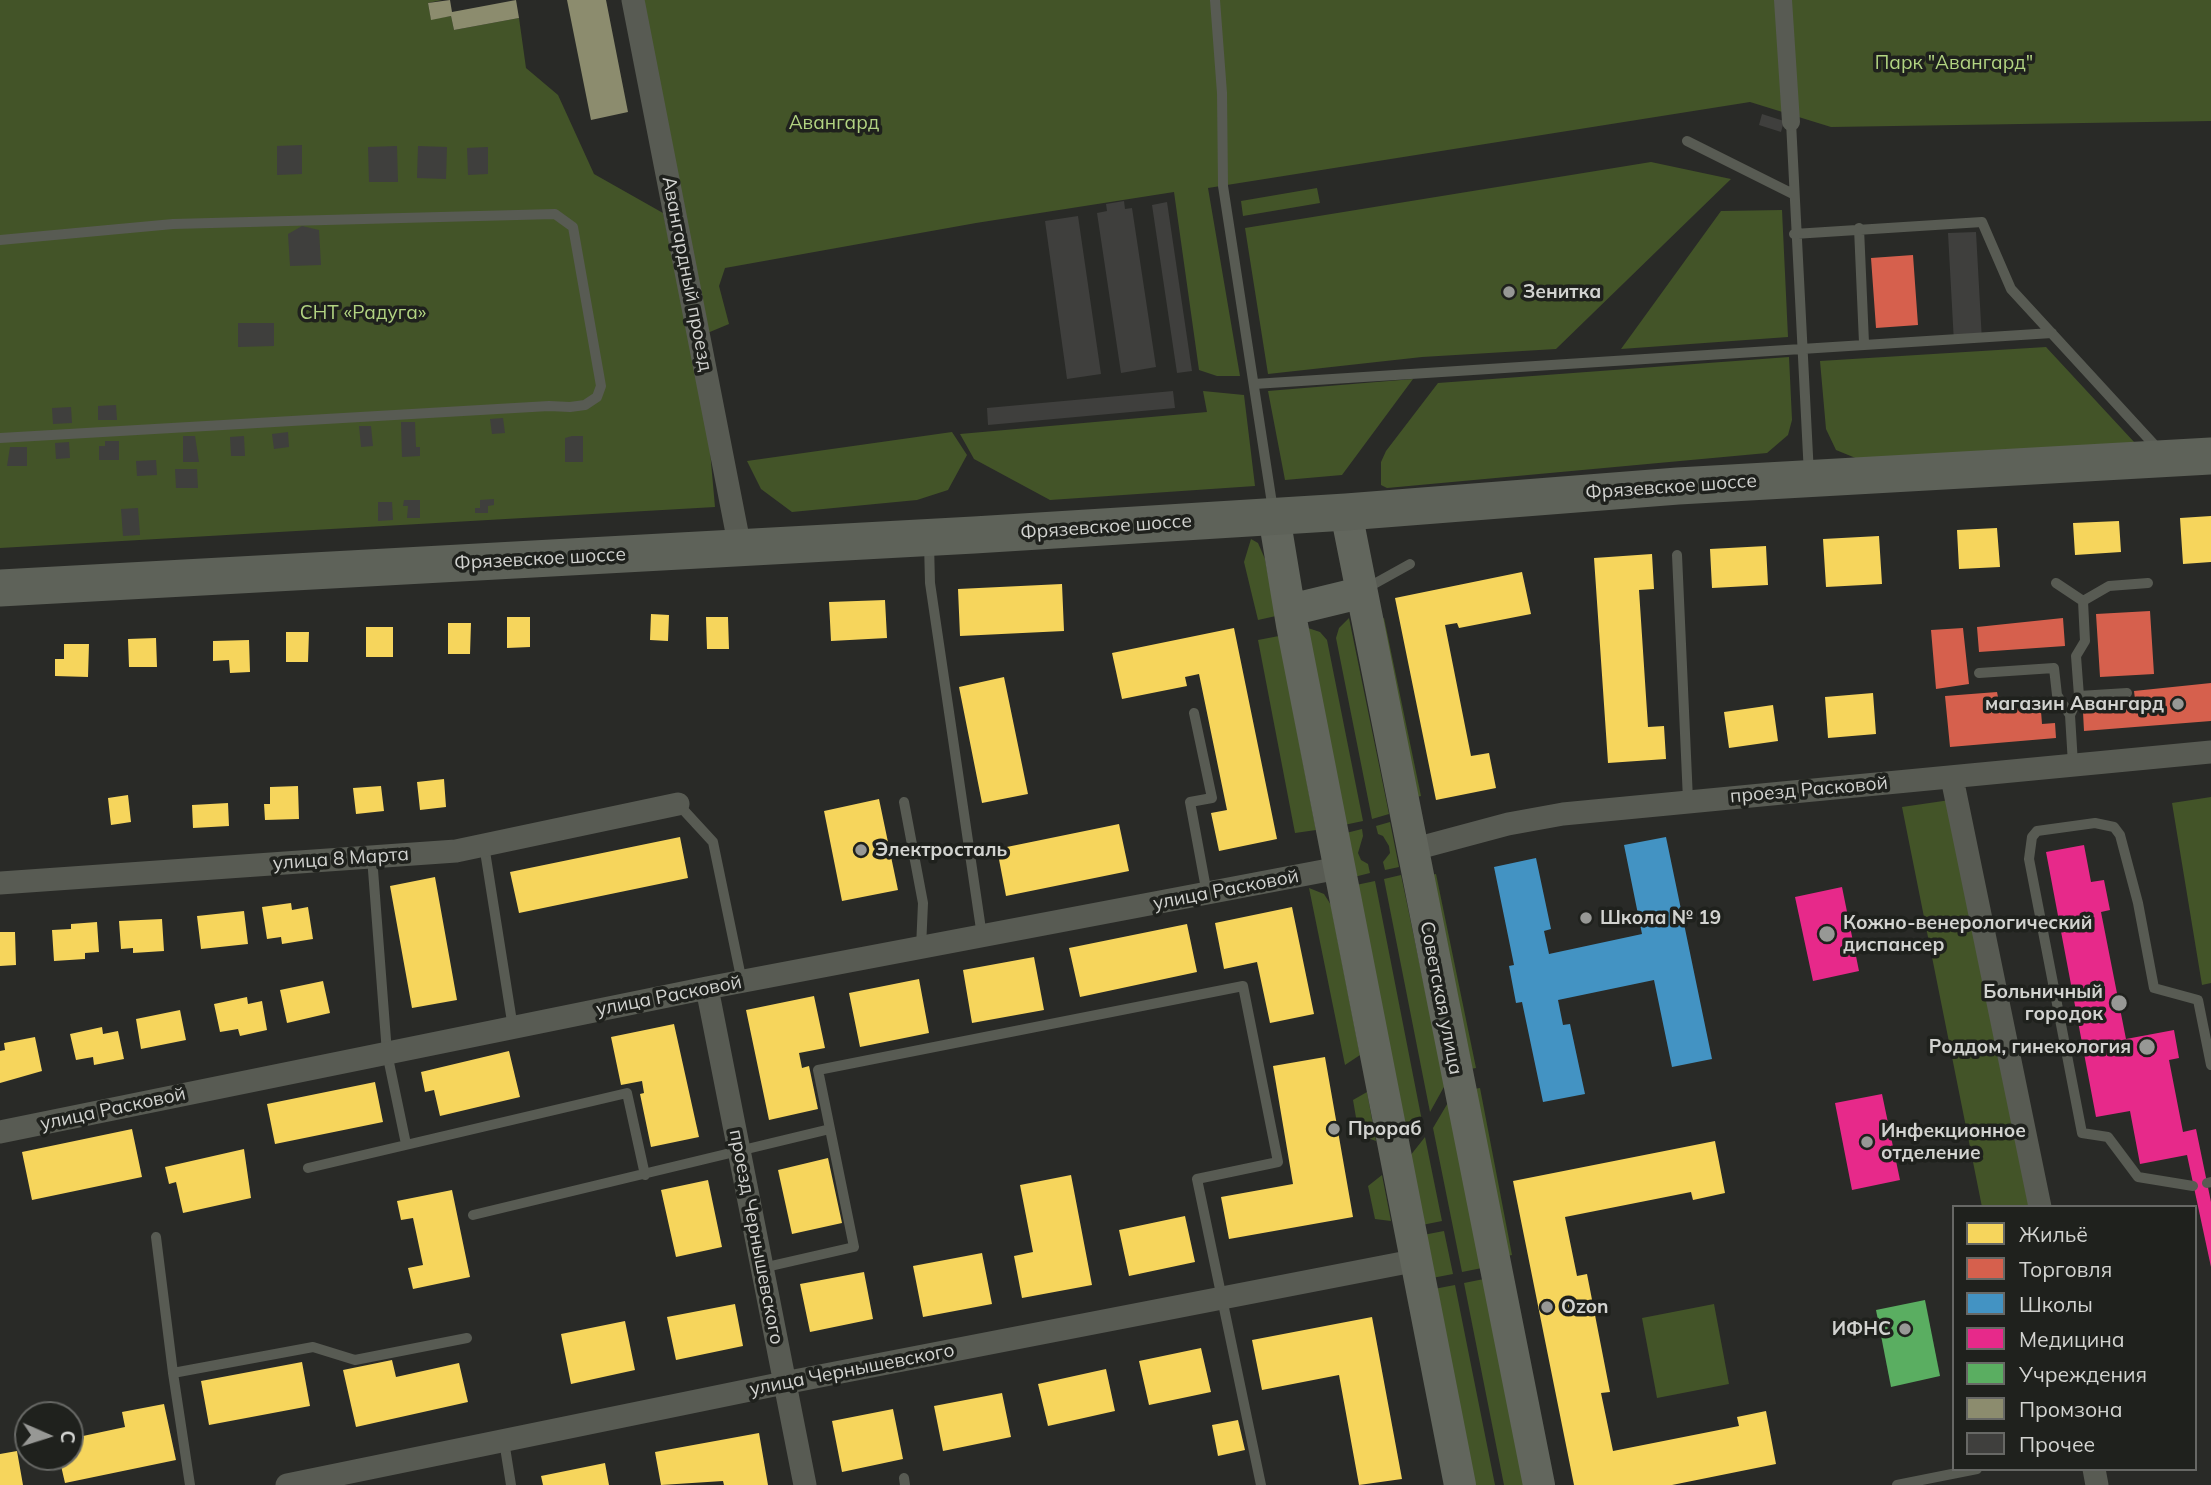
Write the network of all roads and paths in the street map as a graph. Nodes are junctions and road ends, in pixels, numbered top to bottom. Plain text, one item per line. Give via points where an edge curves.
1 (633, 0) edge
2 (1215, 0) edge
3 (1783, 0) edge
4 (1791, 122) joint
5 (1687, 141) dead end
6 (1793, 194) junction
7 (1859, 228) junction
8 (1794, 234) junction
9 (0, 240) edge
10 (2052, 333) junction
11 (1864, 343) junction
12 (1802, 348) junction
13 (1254, 384) junction
14 (0, 438) edge
15 (2211, 456) edge
16 (2166, 459) junction
17 (1810, 478) junction
18 (1346, 512) junction
19 (1274, 516) junction
20 (929, 538) junction
21 (740, 548) junction
22 (1678, 555) dead end
23 (1410, 564) dead end
24 (2056, 583) dead end
25 (2148, 583) dead end
26 (0, 589) edge
27 (1360, 593) junction
28 (2083, 601) junction
29 (1290, 610) junction
30 (1979, 673) dead end
31 (2127, 693) dead end
32 (2079, 696) junction
33 (1194, 713) dead end
34 (2070, 715) junction
35 (2211, 752) edge
36 (2073, 764) junction
37 (1952, 778) junction
38 (1688, 800) junction
39 (904, 802) dead end
40 (678, 804) joint
41 (484, 845) junction
42 (1411, 850) junction
43 (372, 857) junction
44 (1339, 868) junction
45 (0, 883) edge
46 (1207, 894) junction
47 (982, 936) junction
48 (921, 948) junction
49 (742, 982) junction
50 (707, 988) junction
51 (513, 1028) junction
52 (387, 1053) junction
53 (2211, 1065) edge
54 (830, 1129) junction
55 (0, 1132) edge
56 (406, 1144) junction
57 (740, 1151) junction
58 (307, 1168) dead end
59 (645, 1175) junction
60 (2193, 1186) dead end
61 (2040, 1205) edge
62 (473, 1215) dead end
63 (156, 1237) dead end
64 (1418, 1260) junction
65 (762, 1268) junction
66 (1222, 1297) junction
67 (467, 1338) dead end
68 (173, 1373) junction
69 (784, 1383) junction
70 (503, 1441) junction
71 (1967, 1471) edge
72 (190, 1485) edge
73 (287, 1485) edge
74 (511, 1485) edge
75 (805, 1485) edge
76 (1261, 1485) edge
77 (1460, 1485) edge
78 (1539, 1485) edge
79 (1897, 1485) edge

1 - 21 street, Авангардный проезд
2 - 13 lane via 1223,186
3 - 4 street
4 - 6 lane
5 - 6 lane
6 - 8 lane
7 - 8 lane
7 - 10 lane via 1982,222 2011,289
7 - 11 lane
8 - 12 lane
9 - 14 lane via 173,225 555,214 573,227 601,386 597,397 570,407
10 - 11 lane
10 - 16 lane
11 - 12 lane
12 - 13 lane
12 - 17 lane
13 - 19 lane
15 - 16 highway, Фрязевское шоссе
16 - 17 highway, Фрязевское шоссе
17 - 18 highway, Фрязевское шоссе
18 - 19 highway, Фрязевское шоссе
18 - 27 main road, Советская улица
19 - 20 highway, Фрязевское шоссе
19 - 29 main road
20 - 21 highway, Фрязевское шоссе
20 - 47 lane via 932,596
21 - 26 highway, Фрязевское шоссе
22 - 38 lane
23 - 27 lane
24 - 28 lane
25 - 28 lane via 2109,586
27 - 29 main road
27 - 42 main road, Советская улица
28 - 32 lane via 2085,641 2076,656
29 - 44 main road
30 - 34 lane via 2054,668 2057,695
31 - 32 lane
32 - 34 lane
33 - 46 lane via 1212,798 1190,802
34 - 36 lane
35 - 36 street, проезд Расковой
36 - 37 street, проезд Расковой
37 - 38 street, проезд Расковой
37 - 61 street
38 - 42 street, проезд Расковой via 1563,814
39 - 48 lane via 923,903
40 - 41 street, улица 8 Марта
40 - 49 lane via 713,842
41 - 43 street, улица 8 Марта
41 - 51 lane
42 - 78 main road, Советская улица
43 - 45 street, улица 8 Марта
43 - 52 lane
44 - 46 street, улица Расковой
44 - 64 main road
46 - 47 street, улица Расковой
47 - 48 street, улица Расковой
48 - 49 street, улица Расковой
49 - 50 street, улица Расковой
50 - 51 street, улица Расковой
50 - 57 street, проезд Чернышевского
51 - 52 street, улица Расковой
52 - 55 street, улица Расковой
52 - 56 lane
53 - 60 lane via 2198,1000 2154,988 2120,835 2114,827 2095,822 2037,831 2029,859 2081,1133 2108,1137 2138,1177
54 - 57 lane
54 - 65 lane via 854,1247
54 - 66 lane via 818,1070 1242,986 1278,1162 1197,1179
56 - 58 lane
56 - 59 lane via 627,1093
57 - 59 lane
57 - 65 street, проезд Чернышевского
59 - 62 lane
63 - 68 lane
64 - 66 street, улица Чернышевского
64 - 77 main road
65 - 69 street, проезд Чернышевского
66 - 69 street, улица Чернышевского
66 - 76 lane
67 - 68 lane via 355,1360 313,1347
68 - 72 lane
69 - 70 street, улица Чернышевского
69 - 75 street, проезд Чернышевского
70 - 73 street, улица Чернышевского
70 - 74 lane
71 - 79 lane

